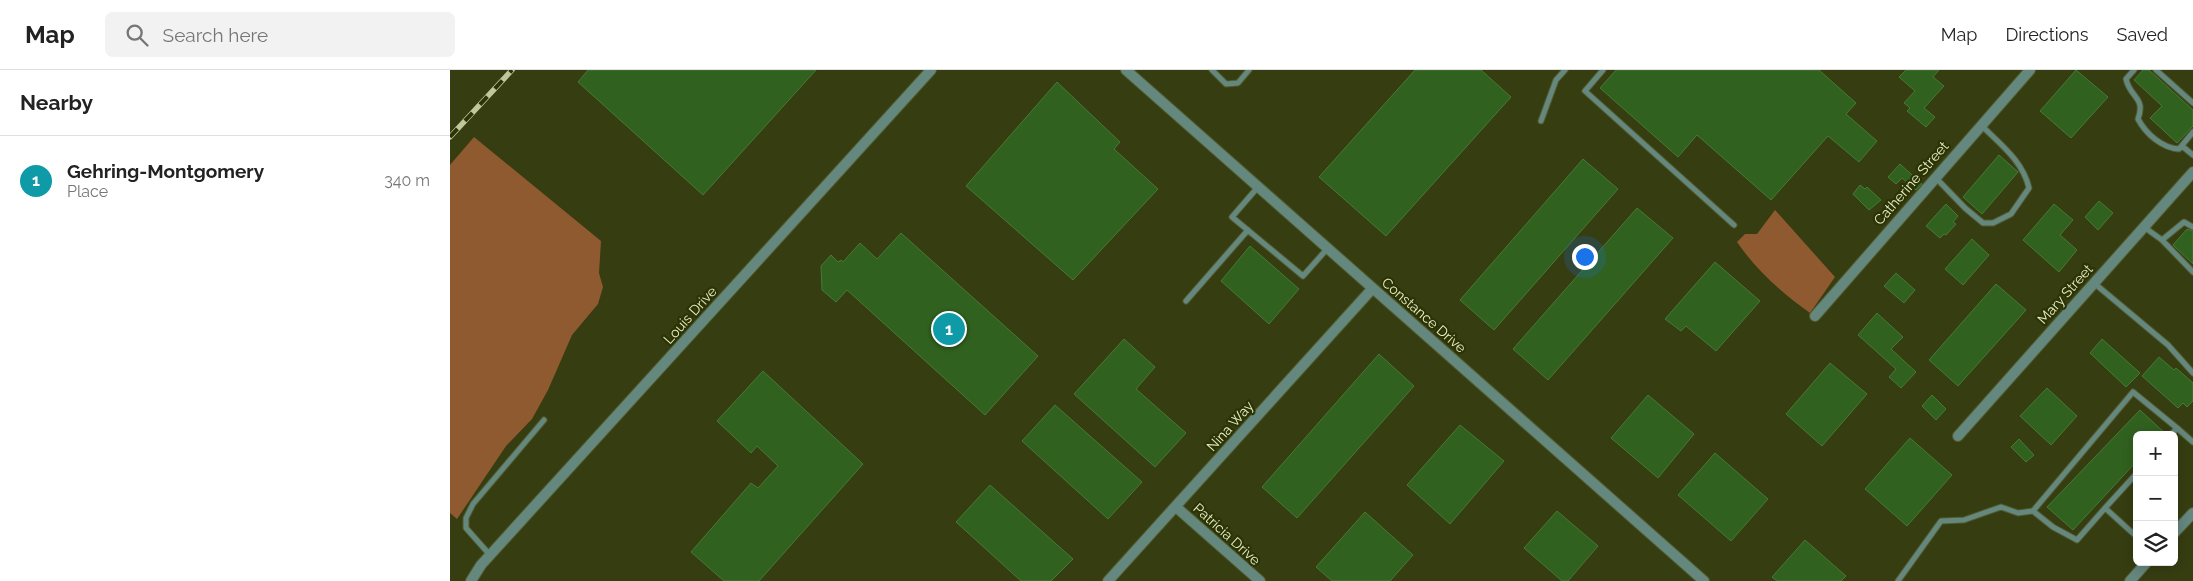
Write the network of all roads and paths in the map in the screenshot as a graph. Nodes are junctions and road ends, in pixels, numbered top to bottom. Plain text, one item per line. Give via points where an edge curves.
1 (931, 70) edge
2 (1126, 70) edge
3 (1212, 70) edge
4 (1249, 70) edge
5 (1565, 70) edge
6 (1603, 70) edge
7 (2030, 70) edge
8 (2134, 70) edge
9 (2156, 70) edge
10 (2192, 102) edge
11 (1541, 121) dead end
12 (1981, 125) junction
13 (2193, 132) edge
14 (2182, 146) junction
15 (2193, 155) edge
16 (2193, 172) edge
17 (1935, 177) junction
18 (1258, 187) junction
19 (1734, 225) dead end
20 (2144, 227) junction
21 (2193, 227) edge
22 (1248, 230) junction
23 (2162, 240) junction
24 (1328, 249) junction
25 (2193, 272) edge
26 (2094, 283) junction
27 (1372, 289) junction
28 (1186, 301) dead end
29 (1815, 316) dead end
30 (2193, 373) edge
31 (544, 420) dead end
32 (2177, 428) junction
33 (2174, 431) edge
34 (1958, 436) dead end
35 (2193, 442) edge
36 (2134, 476) edge
37 (1176, 507) junction
38 (2105, 508) junction
39 (2033, 511) junction
40 (2193, 513) edge
41 (2178, 529) edge
42 (2133, 533) edge
43 (491, 556) junction
44 (2144, 566) edge
45 (475, 579) edge
46 (1108, 581) edge
47 (1260, 581) edge
48 (1704, 581) edge
49 (1898, 581) edge
50 (2130, 581) edge

1 - 43 street, Louis Drive
2 - 18 street, Constance Drive
3 - 4 lane via 1226,84 1238,83
5 - 11 lane via 1556,80
6 - 19 lane via 1585,91
7 - 12 street, Catherine Street
8 - 14 lane via 2126,79 2142,108 2138,119 2143,129 2169,148 2179,149
9 - 10 lane
12 - 17 street, Catherine Street
12 - 17 lane via 2018,162 2026,176 2029,188 2011,214 1993,223 1983,222 1964,208
13 - 14 lane
14 - 15 lane
16 - 20 street, Mary Street
17 - 29 street, Catherine Street
18 - 22 lane via 1232,217
18 - 24 street, Constance Drive
20 - 23 lane
20 - 26 street, Mary Street
21 - 23 lane via 2184,222
22 - 24 lane via 1303,276
22 - 28 lane
23 - 25 lane
24 - 27 street, Constance Drive
26 - 30 lane via 2168,345
26 - 34 street, Mary Street
27 - 37 street, Nina Way
27 - 48 street, Constance Drive
31 - 43 lane via 473,504 466,518 466,528
32 - 33 lane
32 - 35 lane
32 - 39 lane via 2133,392
36 - 38 lane
37 - 46 street, Nina Way
37 - 47 street, Patricia Drive
38 - 39 lane via 2077,540
38 - 42 lane
39 - 49 lane via 2018,513 2001,507 1964,520 1941,521
40 - 41 street
43 - 45 street, Louis Drive
44 - 50 street

